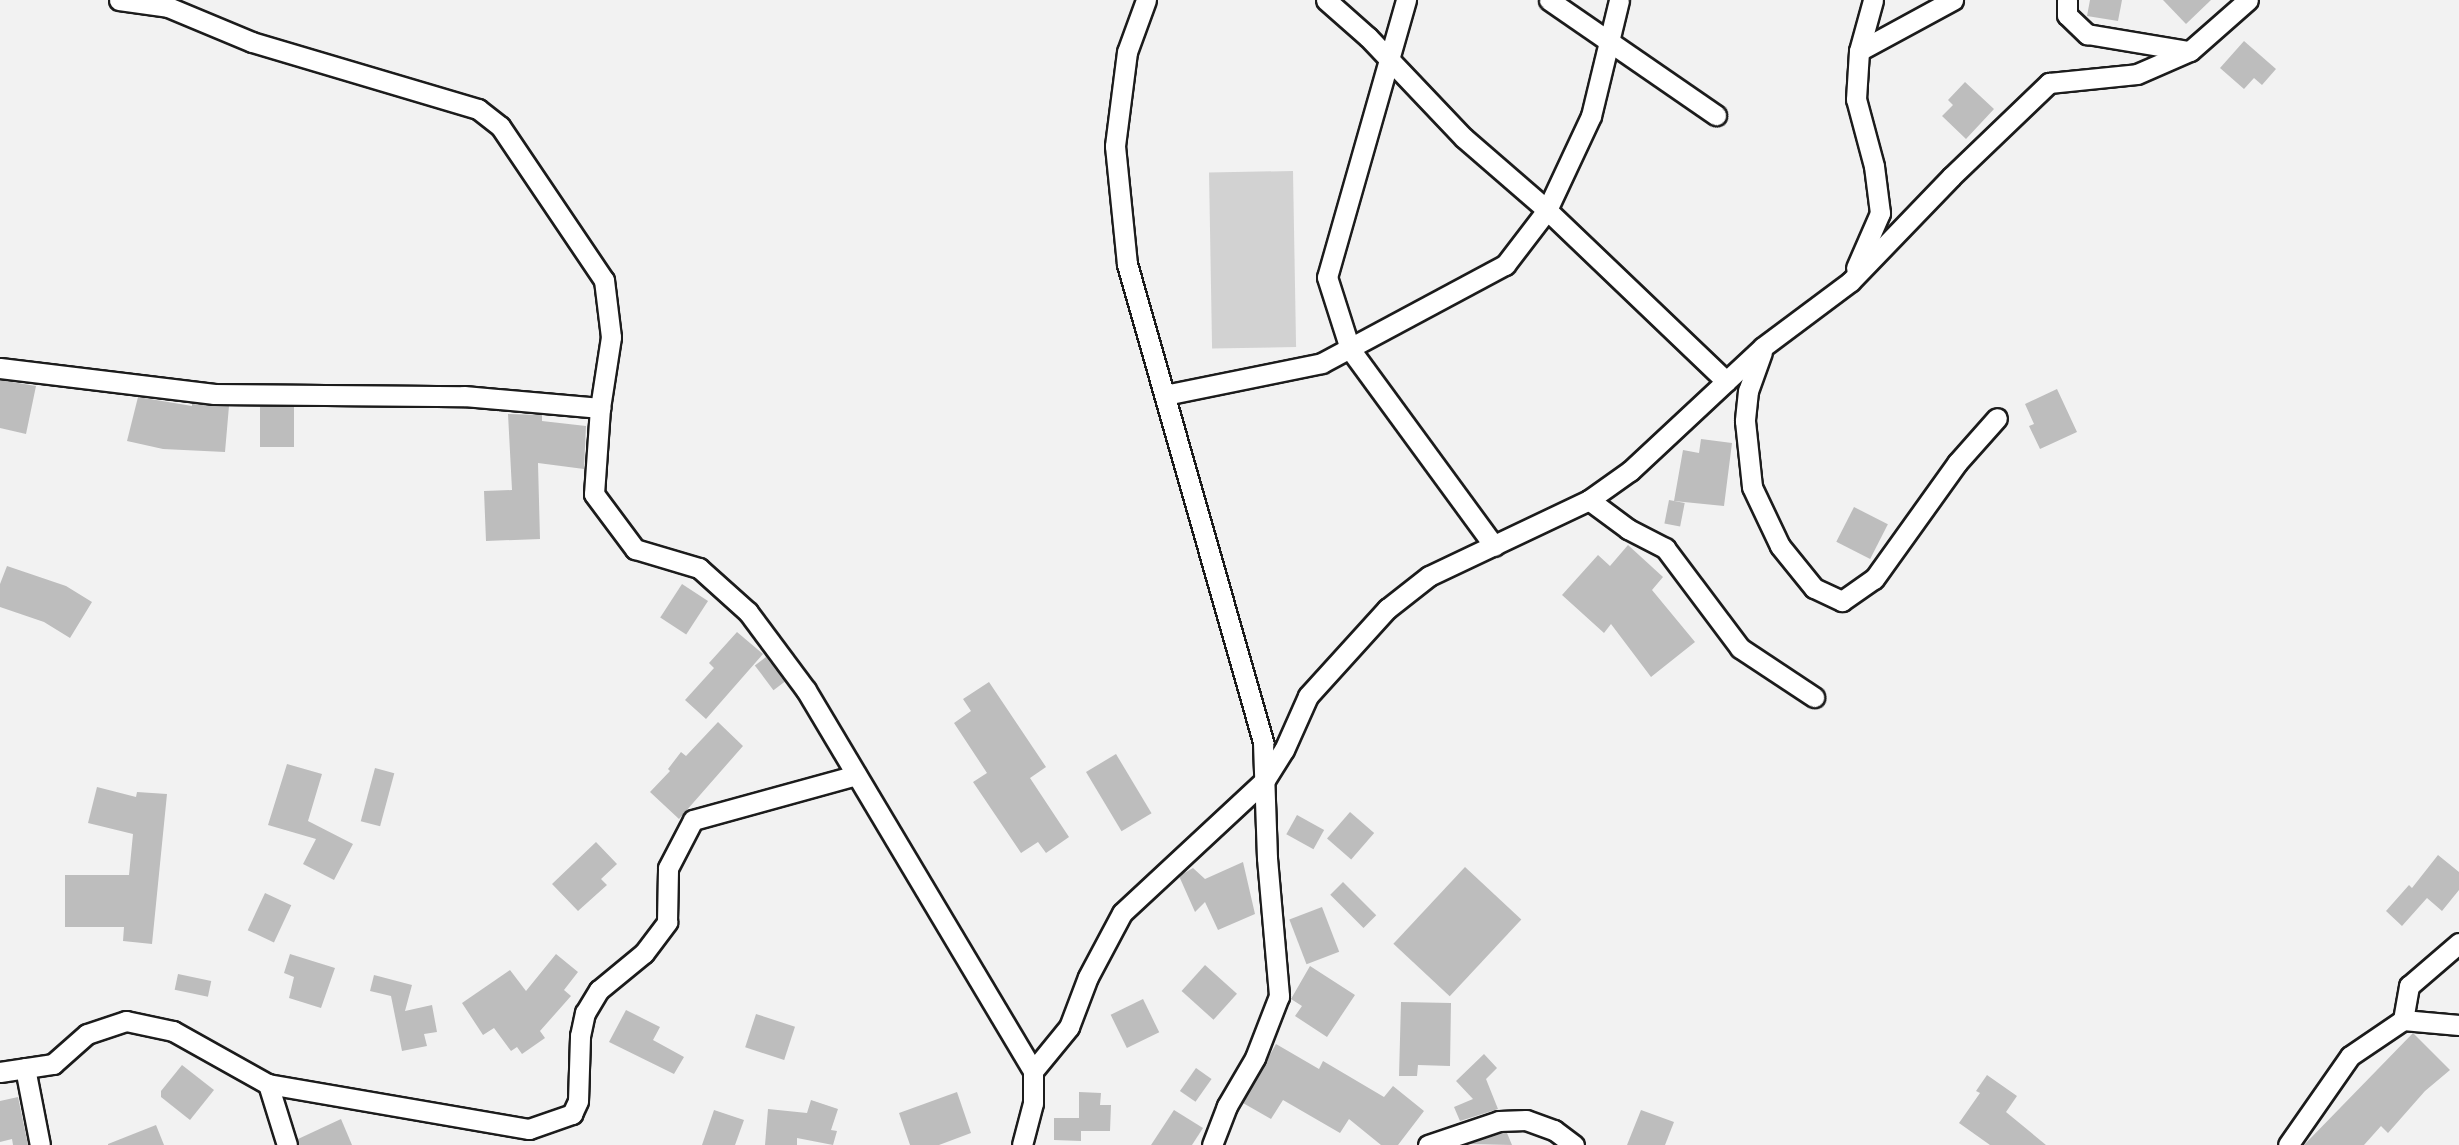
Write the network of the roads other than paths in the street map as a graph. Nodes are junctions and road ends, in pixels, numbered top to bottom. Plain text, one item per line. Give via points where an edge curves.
1 (119, 0) edge
2 (1146, 0) edge
3 (1326, 0) edge
4 (1406, 0) edge
5 (1549, 0) edge
6 (1619, 0) edge
7 (1872, 0) edge
8 (1953, 0) edge
9 (2067, 0) edge
10 (2248, 0) edge
11 (1608, 43) junction
12 (1860, 51) junction
13 (2190, 51) junction
14 (1390, 61) junction
15 (1716, 115) dead end
16 (1547, 210) junction
17 (1850, 282) junction
18 (1763, 348) junction
19 (1350, 349) junction
20 (0, 368) edge
21 (1726, 381) junction
22 (1165, 395) junction
23 (600, 408) junction
24 (1997, 418) dead end
25 (1589, 500) junction
26 (1494, 545) junction
27 (1814, 697) dead end
28 (856, 775) junction
29 (1265, 780) junction
30 (2459, 943) edge
31 (2403, 1020) junction
32 (2459, 1026) edge
33 (25, 1068) junction
34 (1033, 1071) junction
35 (0, 1072) edge
36 (268, 1084) junction
37 (40, 1145) edge
38 (287, 1145) edge
39 (1022, 1145) edge
40 (1212, 1145) edge
41 (1428, 1145) edge
42 (1574, 1145) edge
43 (2288, 1145) edge

1 - 23 street via 168,7 252,42 478,109 500,126 604,280 611,337
2 - 22 street via 1127,52 1115,146 1127,264
3 - 14 street
4 - 14 street
5 - 11 street
6 - 11 street
7 - 12 street
8 - 12 street
9 - 13 street via 2067,15 2087,34
10 - 13 street
11 - 15 street
11 - 16 street via 1591,116
12 - 17 street via 1856,99 1874,166 1880,213
13 - 17 street via 2137,74 2049,83
14 - 16 street via 1464,138
14 - 19 street via 1327,277
16 - 19 street via 1504,265
16 - 21 street
17 - 18 street
18 - 21 street
18 - 24 street via 1748,391 1745,421 1752,487 1780,546 1814,588 1842,601 1874,579 1957,463
19 - 22 street via 1322,363
19 - 26 street
20 - 23 street via 214,394 464,396
21 - 25 street via 1630,471
22 - 29 street via 1264,743
23 - 28 street via 594,494 635,549 699,568 748,612 806,690
25 - 26 street
25 - 27 street via 1628,529 1665,548 1740,648
26 - 29 street via 1429,576 1387,609 1308,696
28 - 34 street
28 - 36 street via 693,820 668,868 667,922 644,953 599,990 586,1013 580,1036 578,1101 572,1114 529,1129
29 - 34 street via 1122,913 1088,977 1069,1027
29 - 40 street via 1279,996 1255,1058 1227,1106
30 - 31 street via 2409,986
31 - 32 street
31 - 43 street via 2350,1056
33 - 35 street
33 - 36 street via 53,1064 87,1034 126,1021 173,1031
33 - 37 street
34 - 39 street via 1033,1103
36 - 38 street
41 - 42 street via 1499,1121 1525,1120 1554,1130

